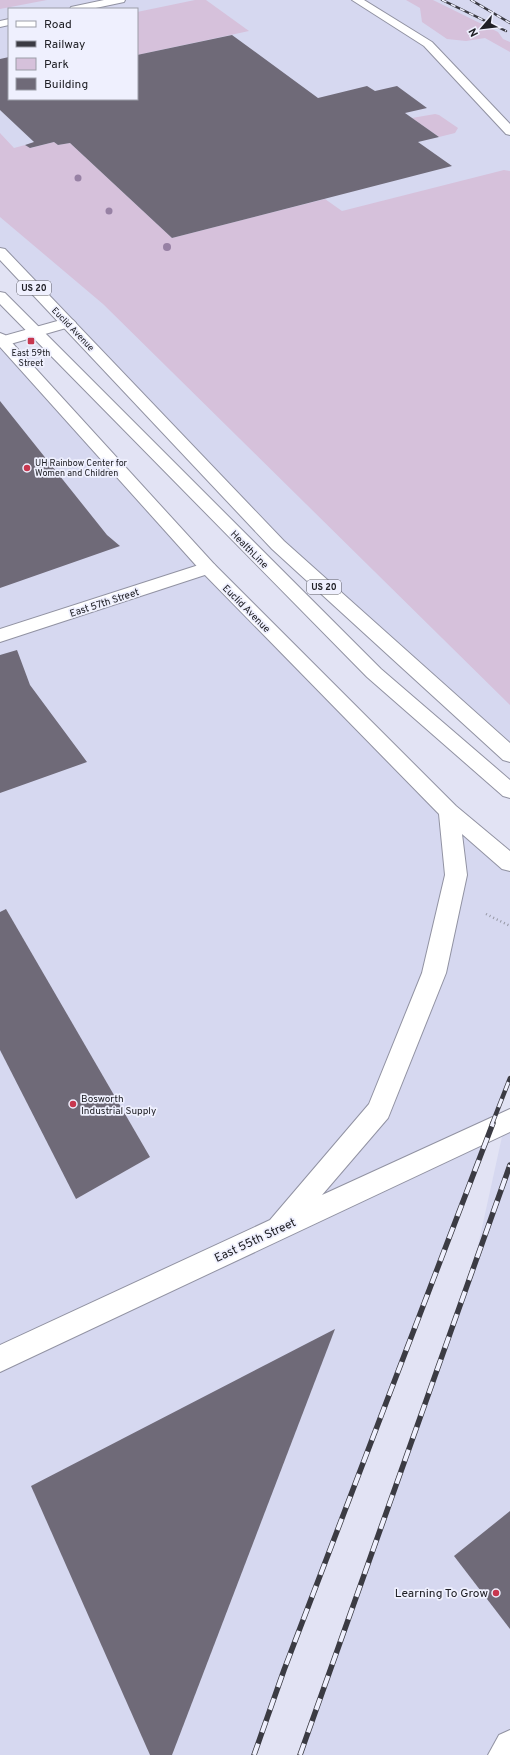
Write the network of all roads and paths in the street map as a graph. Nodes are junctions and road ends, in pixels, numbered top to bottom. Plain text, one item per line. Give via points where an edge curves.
1 (120, 0) edge
2 (357, 0) edge
3 (80, 8) edge
4 (510, 130) edge
5 (0, 252) edge
6 (0, 296) edge
7 (68, 323) junction
8 (35, 332) junction
9 (1, 340) edge
10 (208, 568) junction
11 (0, 636) edge
12 (510, 755) edge
13 (510, 792) edge
14 (449, 811) junction
15 (510, 863) edge
16 (486, 914) dead end
17 (510, 926) edge
18 (510, 1120) edge
19 (276, 1230) junction
20 (0, 1359) edge
21 (510, 1746) edge
22 (504, 1755) edge

1 - 3 lane
2 - 4 lane via 428,44
5 - 7 main road, Euclid Avenue / US 20
6 - 8 lane, HealthLine
7 - 8 main road
7 - 12 main road, Euclid Avenue / US 20 via 278,545
8 - 9 main road
8 - 13 lane, HealthLine via 374,673
9 - 10 main road, Euclid Avenue
10 - 11 main road, East 57th Street
10 - 14 main road, Euclid Avenue
14 - 15 main road, Euclid Avenue
14 - 19 main road via 456,875 434,973 379,1110
16 - 17 path
18 - 19 main road, East 55th Street
19 - 20 main road, East 55th Street
21 - 22 lane

